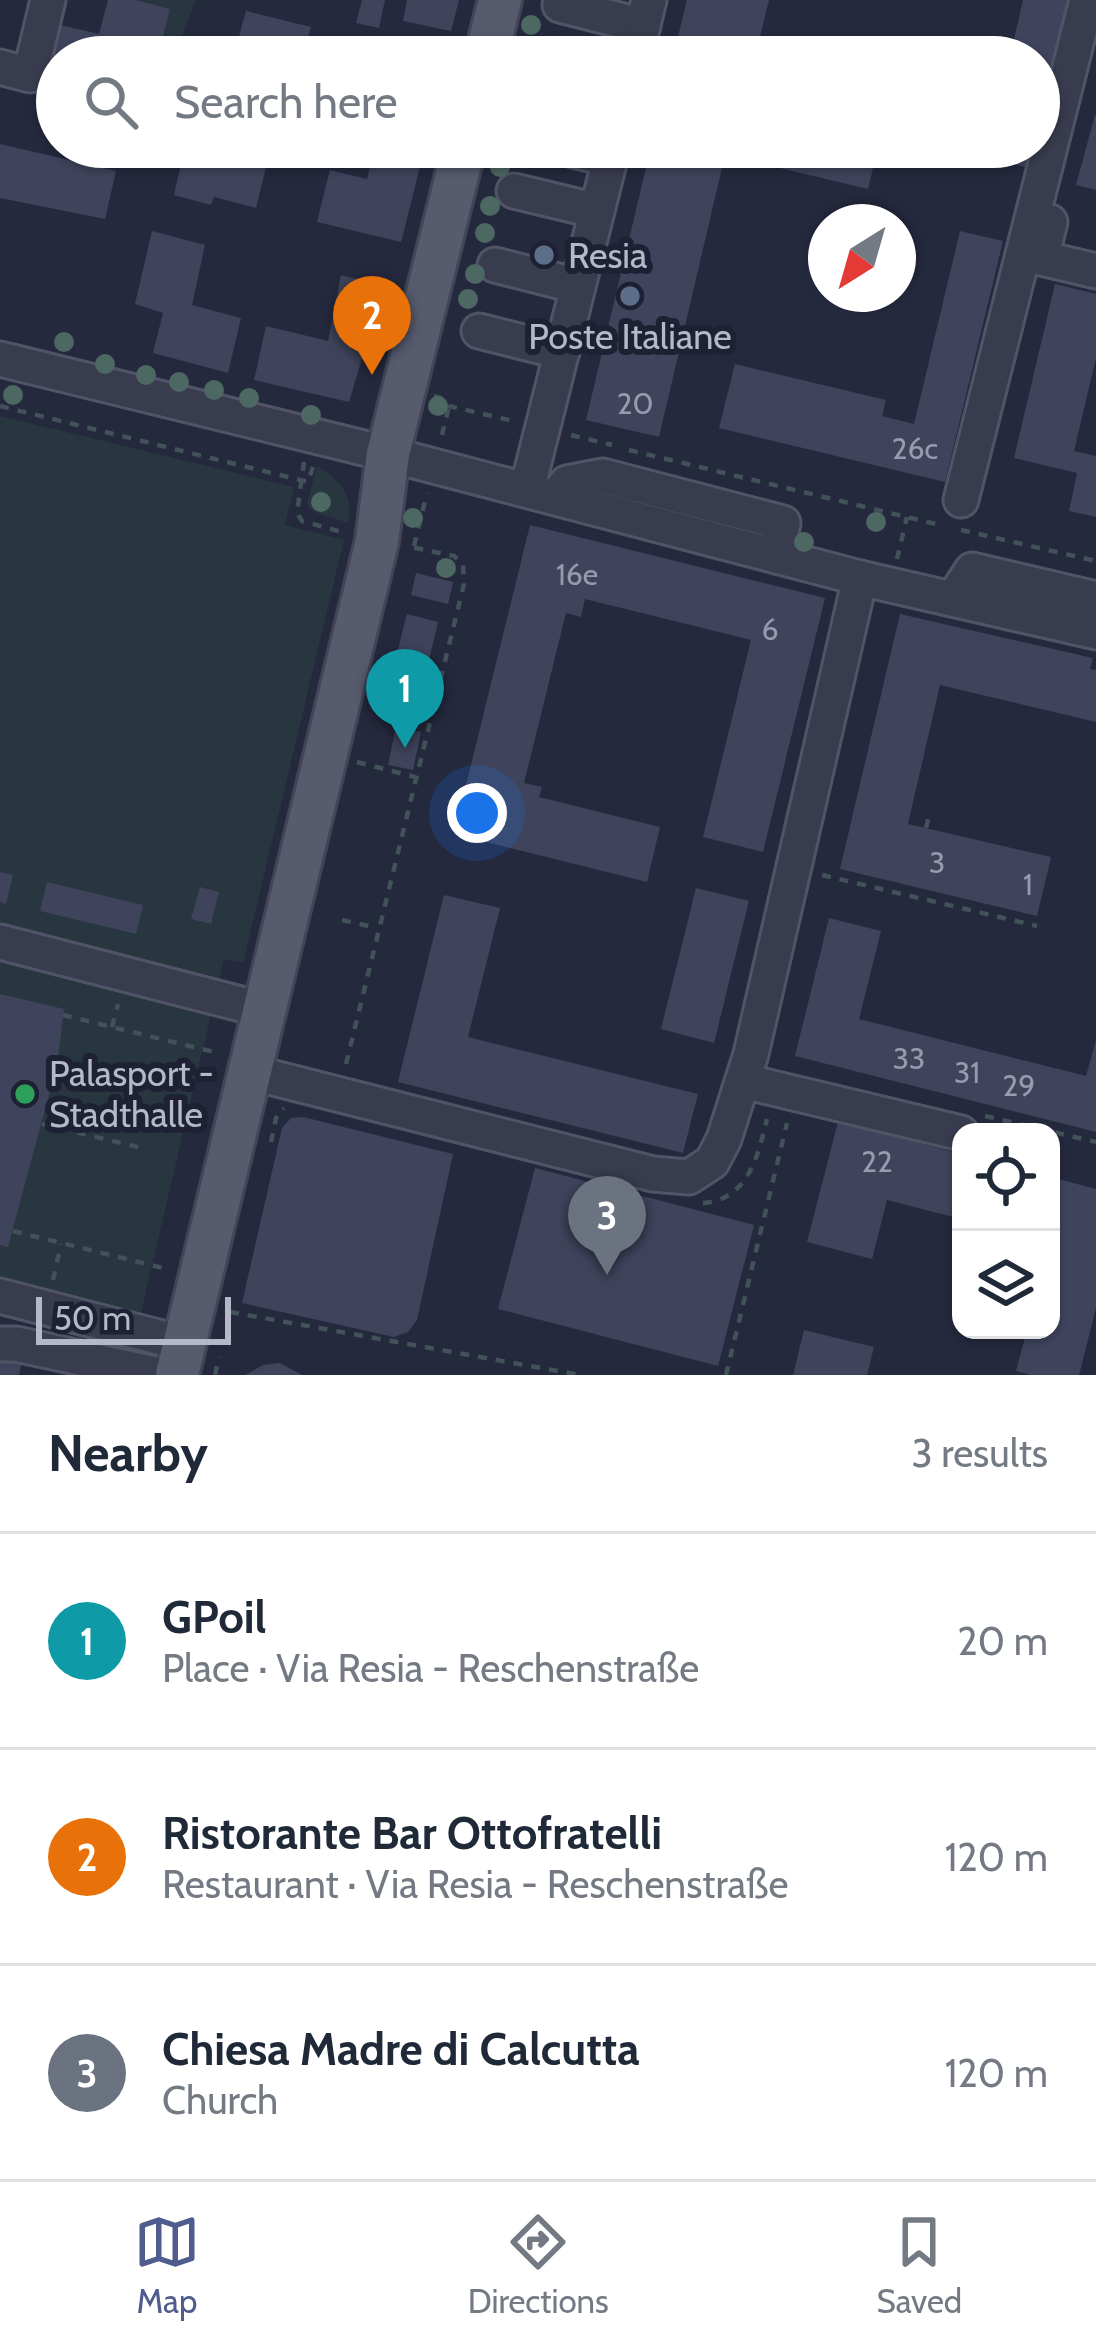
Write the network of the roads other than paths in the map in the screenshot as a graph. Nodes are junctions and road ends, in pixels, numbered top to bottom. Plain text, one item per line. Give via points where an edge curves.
1 (48, 0) edge
2 (500, 0) edge
3 (560, 5) dead end
4 (1084, 14) edge
5 (642, 28) edge
6 (39, 36) edge
7 (491, 36) edge
8 (36, 50) edge
9 (0, 67) edge
10 (1060, 109) edge
11 (459, 168) edge
12 (607, 168) edge
13 (1045, 168) edge
14 (514, 190) dead end
15 (597, 211) junction
16 (495, 265) dead end
17 (1096, 271) edge
18 (578, 286) junction
19 (479, 332) dead end
20 (562, 352) junction
21 (0, 359) edge
22 (388, 454) junction
23 (541, 494) junction
24 (961, 500) dead end
25 (776, 556) junction
26 (876, 581) junction
27 (1096, 598) edge
28 (953, 599) junction
29 (1096, 632) edge
30 (0, 942) edge
31 (264, 1010) junction
32 (251, 1067) junction
33 (770, 1088) junction
34 (952, 1131) edge
35 (0, 1296) edge
36 (0, 1345) edge
37 (186, 1359) edge

1 - 6 street
2 - 7 main road
3 - 5 street
4 - 10 street
4 - 17 street via 1096,36 1041,258
8 - 9 street via 30,75
11 - 22 main road
12 - 15 street
13 - 24 street
14 - 15 street
15 - 18 street
16 - 18 street
18 - 20 street
19 - 20 street
20 - 23 street via 543,429
21 - 22 street
22 - 23 street
22 - 31 main road via 377,542
23 - 25 street
23 - 25 street via 603,476 716,505 783,523
25 - 26 street
26 - 28 street
26 - 33 street via 794,868
27 - 28 street via 971,570
28 - 29 street
30 - 31 street
31 - 32 main road
32 - 33 street via 689,1177 712,1162
32 - 37 main road
33 - 34 street
35 - 37 street
36 - 37 street

